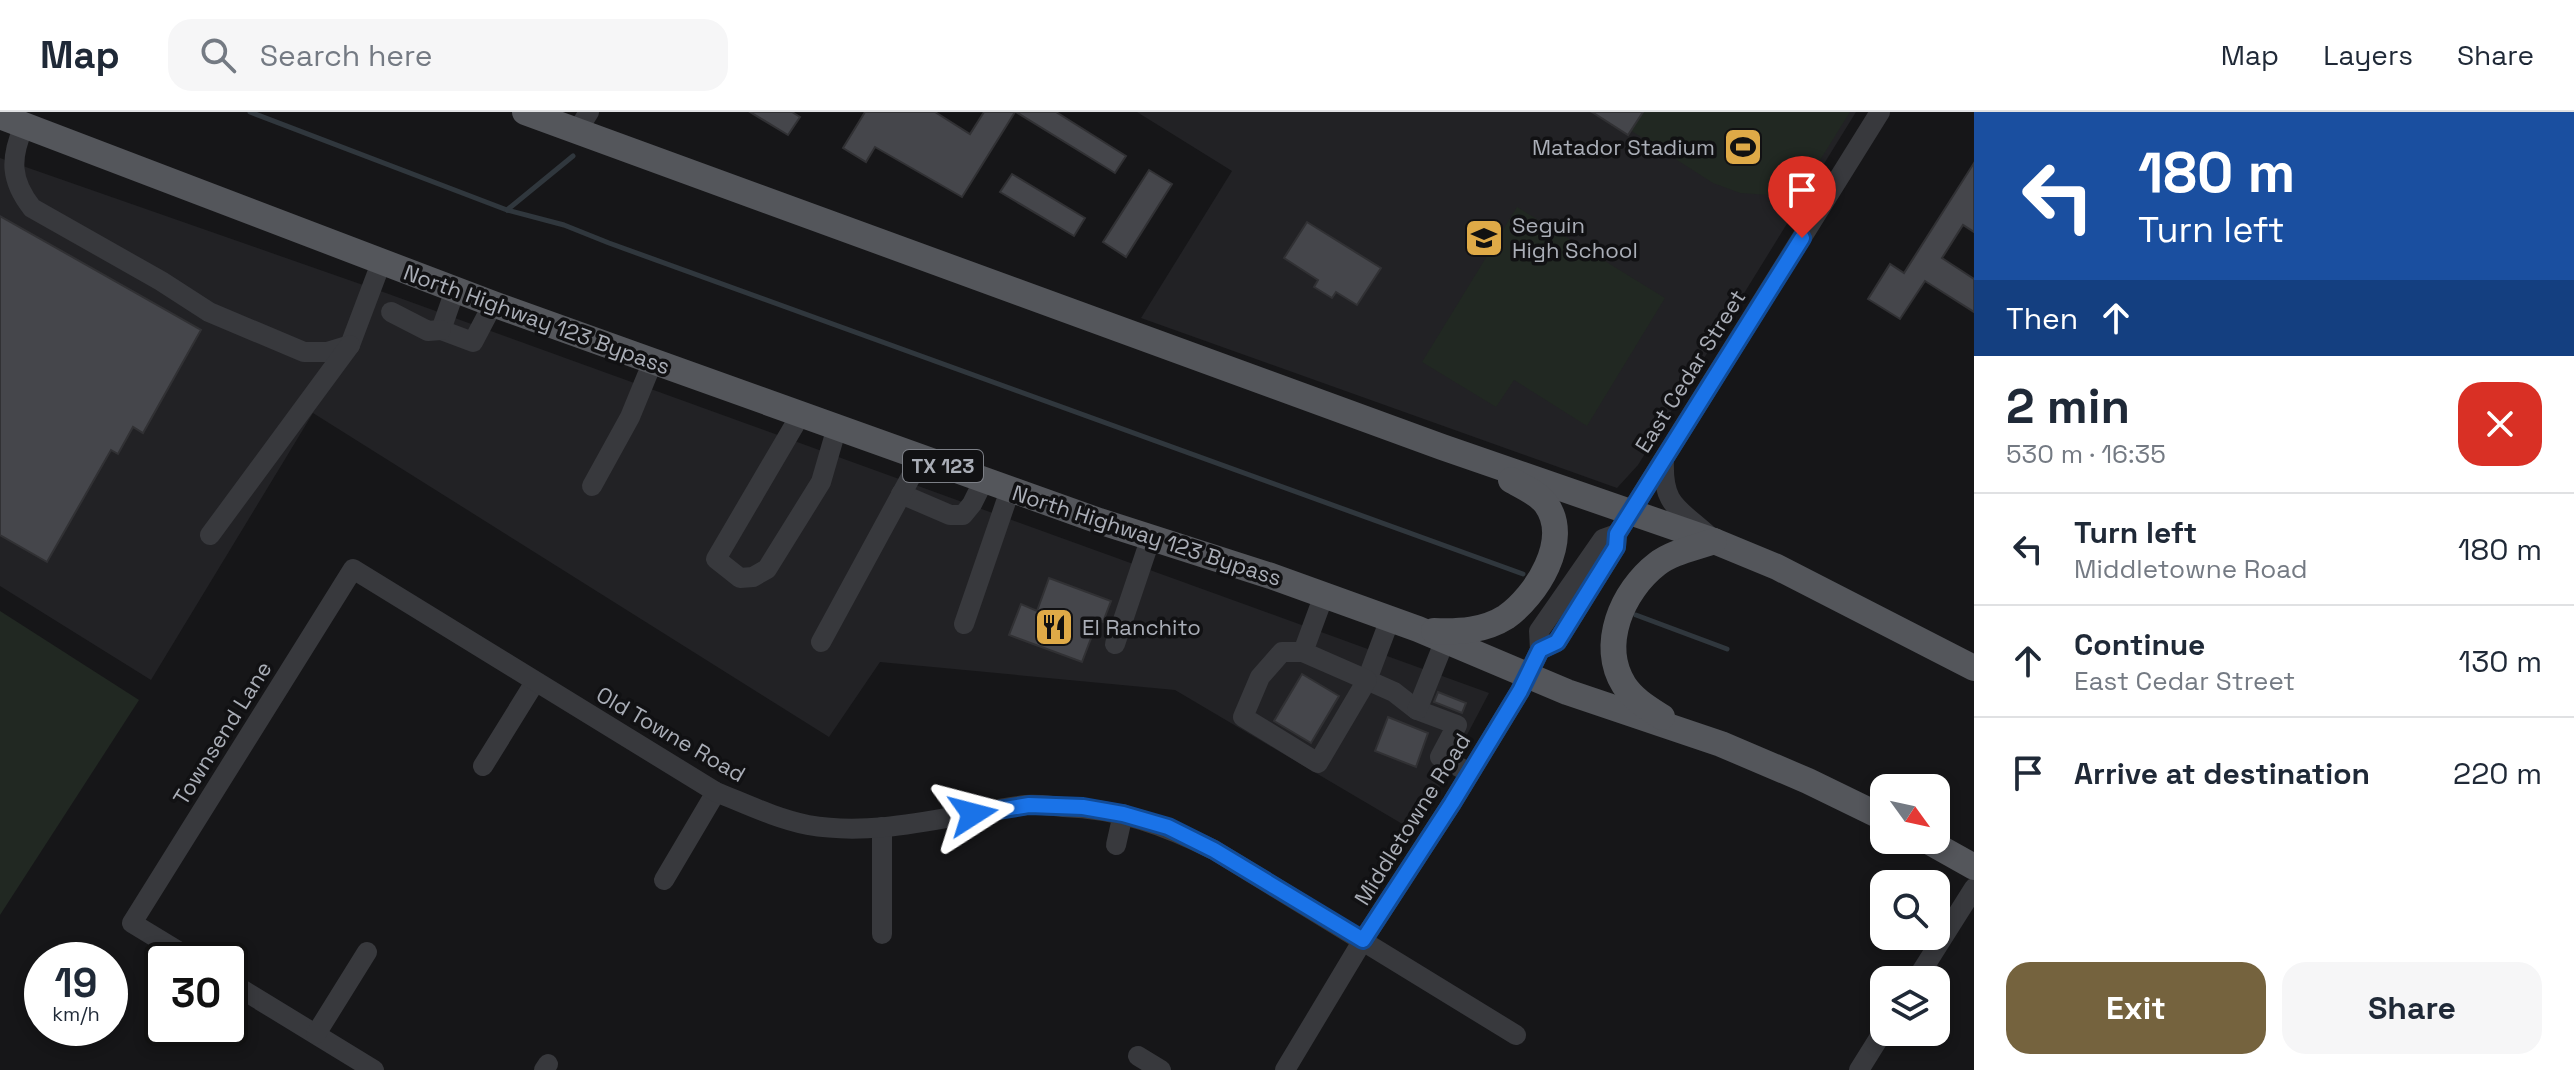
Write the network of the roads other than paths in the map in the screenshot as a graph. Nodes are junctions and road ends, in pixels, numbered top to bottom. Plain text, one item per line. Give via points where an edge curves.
1 (1880, 112) edge
2 (527, 113) edge
3 (12, 121) edge
4 (583, 122) edge
5 (0, 190) edge
6 (22, 195) junction
7 (381, 263) junction
8 (455, 290) junction
9 (493, 304) junction
10 (391, 312) dead end
11 (441, 330) junction
12 (350, 345) junction
13 (653, 361) junction
14 (801, 414) junction
15 (837, 427) junction
16 (1442, 447) junction
17 (921, 458) junction
18 (1664, 459) junction
19 (984, 480) junction
20 (592, 486) dead end
21 (1010, 490) junction
22 (901, 494) junction
23 (1624, 523) junction
24 (210, 535) dead end
25 (1151, 537) junction
26 (1714, 541) junction
27 (353, 569) joint
28 (1324, 595) junction
29 (1390, 619) junction
30 (964, 624) dead end
31 (1418, 629) junction
32 (1445, 640) junction
33 (821, 642) dead end
34 (1115, 644) dead end
35 (1303, 652) junction
36 (1974, 668) edge
37 (1527, 675) junction
38 (1367, 680) junction
39 (535, 682) junction
40 (1417, 710) junction
41 (1696, 734) junction
42 (483, 766) dead end
43 (1470, 773) junction
44 (716, 792) junction
45 (1870, 811) edge
46 (1123, 814) junction
47 (882, 827) junction
48 (1116, 845) dead end
49 (1950, 854) edge
50 (1974, 867) edge
51 (664, 880) dead end
52 (1974, 888) edge
53 (882, 934) dead end
54 (1363, 940) junction
55 (163, 942) edge
56 (367, 952) dead end
57 (1925, 966) edge
58 (248, 993) edge
59 (316, 1034) junction
60 (1516, 1035) dead end
61 (1874, 1046) edge
62 (1138, 1056) dead end
63 (374, 1070) edge
64 (1161, 1070) edge
65 (1285, 1070) edge
66 (1859, 1070) edge

1 - 18 street, East Cedar Street
2 - 4 main road
3 - 6 street via 17,142 12,164
3 - 7 main road, North Highway 123 Bypass / TX 123
4 - 16 main road
5 - 6 street
6 - 12 street via 32,208 209,312 304,352
7 - 8 main road, North Highway 123 Bypass / TX 123
7 - 12 street
8 - 9 main road, North Highway 123 Bypass / TX 123
8 - 11 street
9 - 11 street via 473,342
9 - 13 main road, North Highway 123 Bypass / TX 123
10 - 11 street via 428,331
12 - 24 street
13 - 14 main road, North Highway 123 Bypass / TX 123
13 - 20 street
14 - 15 main road, North Highway 123 Bypass / TX 123
14 - 15 street via 716,559 740,578 767,569 821,482
15 - 17 main road, North Highway 123 Bypass / TX 123
16 - 23 main road
16 - 31 main road via 1546,503 1555,539 1539,580 1505,617 1467,631
17 - 19 main road, North Highway 123 Bypass / TX 123
17 - 22 street
18 - 23 street, East Cedar Street
18 - 26 street via 1668,498
19 - 21 main road, North Highway 123 Bypass / TX 123
19 - 22 street via 963,515 950,515
21 - 25 main road, North Highway 123 Bypass / TX 123
21 - 30 street
22 - 33 street
23 - 26 main road
23 - 37 street, East Cedar Street via 1616,547 1557,642 1540,650
25 - 28 main road, North Highway 123 Bypass / TX 123
25 - 34 street
26 - 36 main road via 1788,572
26 - 41 main road via 1659,562 1641,578 1628,595 1613,639 1615,660 1631,694
27 - 39 street, Old Towne Road
27 - 55 street, Townsend Lane via 132,923
28 - 29 main road, North Highway 123 Bypass / TX 123
28 - 35 street
29 - 31 main road, North Highway 123 Bypass / TX 123
29 - 38 street
31 - 32 main road, North Highway 123 Bypass / TX 123
32 - 37 main road, North Highway 123 Bypass / TX 123
32 - 40 street
35 - 38 street
35 - 38 street via 1282,652 1260,677 1243,717 1318,763
37 - 41 main road, North Highway 123 Bypass / TX 123
37 - 43 street, Middletowne Road
38 - 40 street
39 - 42 street
39 - 44 street, Old Towne Road
40 - 43 street via 1457,725 1440,757
41 - 45 main road, North Highway 123 Bypass / TX 123
43 - 54 street, Middletowne Road
44 - 47 street, Old Towne Road via 808,825
44 - 51 street
46 - 47 street, Old Towne Road via 1029,805
46 - 48 street
46 - 54 street, Old Towne Road via 1168,827 1214,850
47 - 53 street
49 - 50 main road
52 - 57 street
54 - 60 street, Old Towne Road
54 - 65 street, Middletowne Road
56 - 59 street
58 - 59 street
59 - 63 street
61 - 66 street
62 - 64 street

